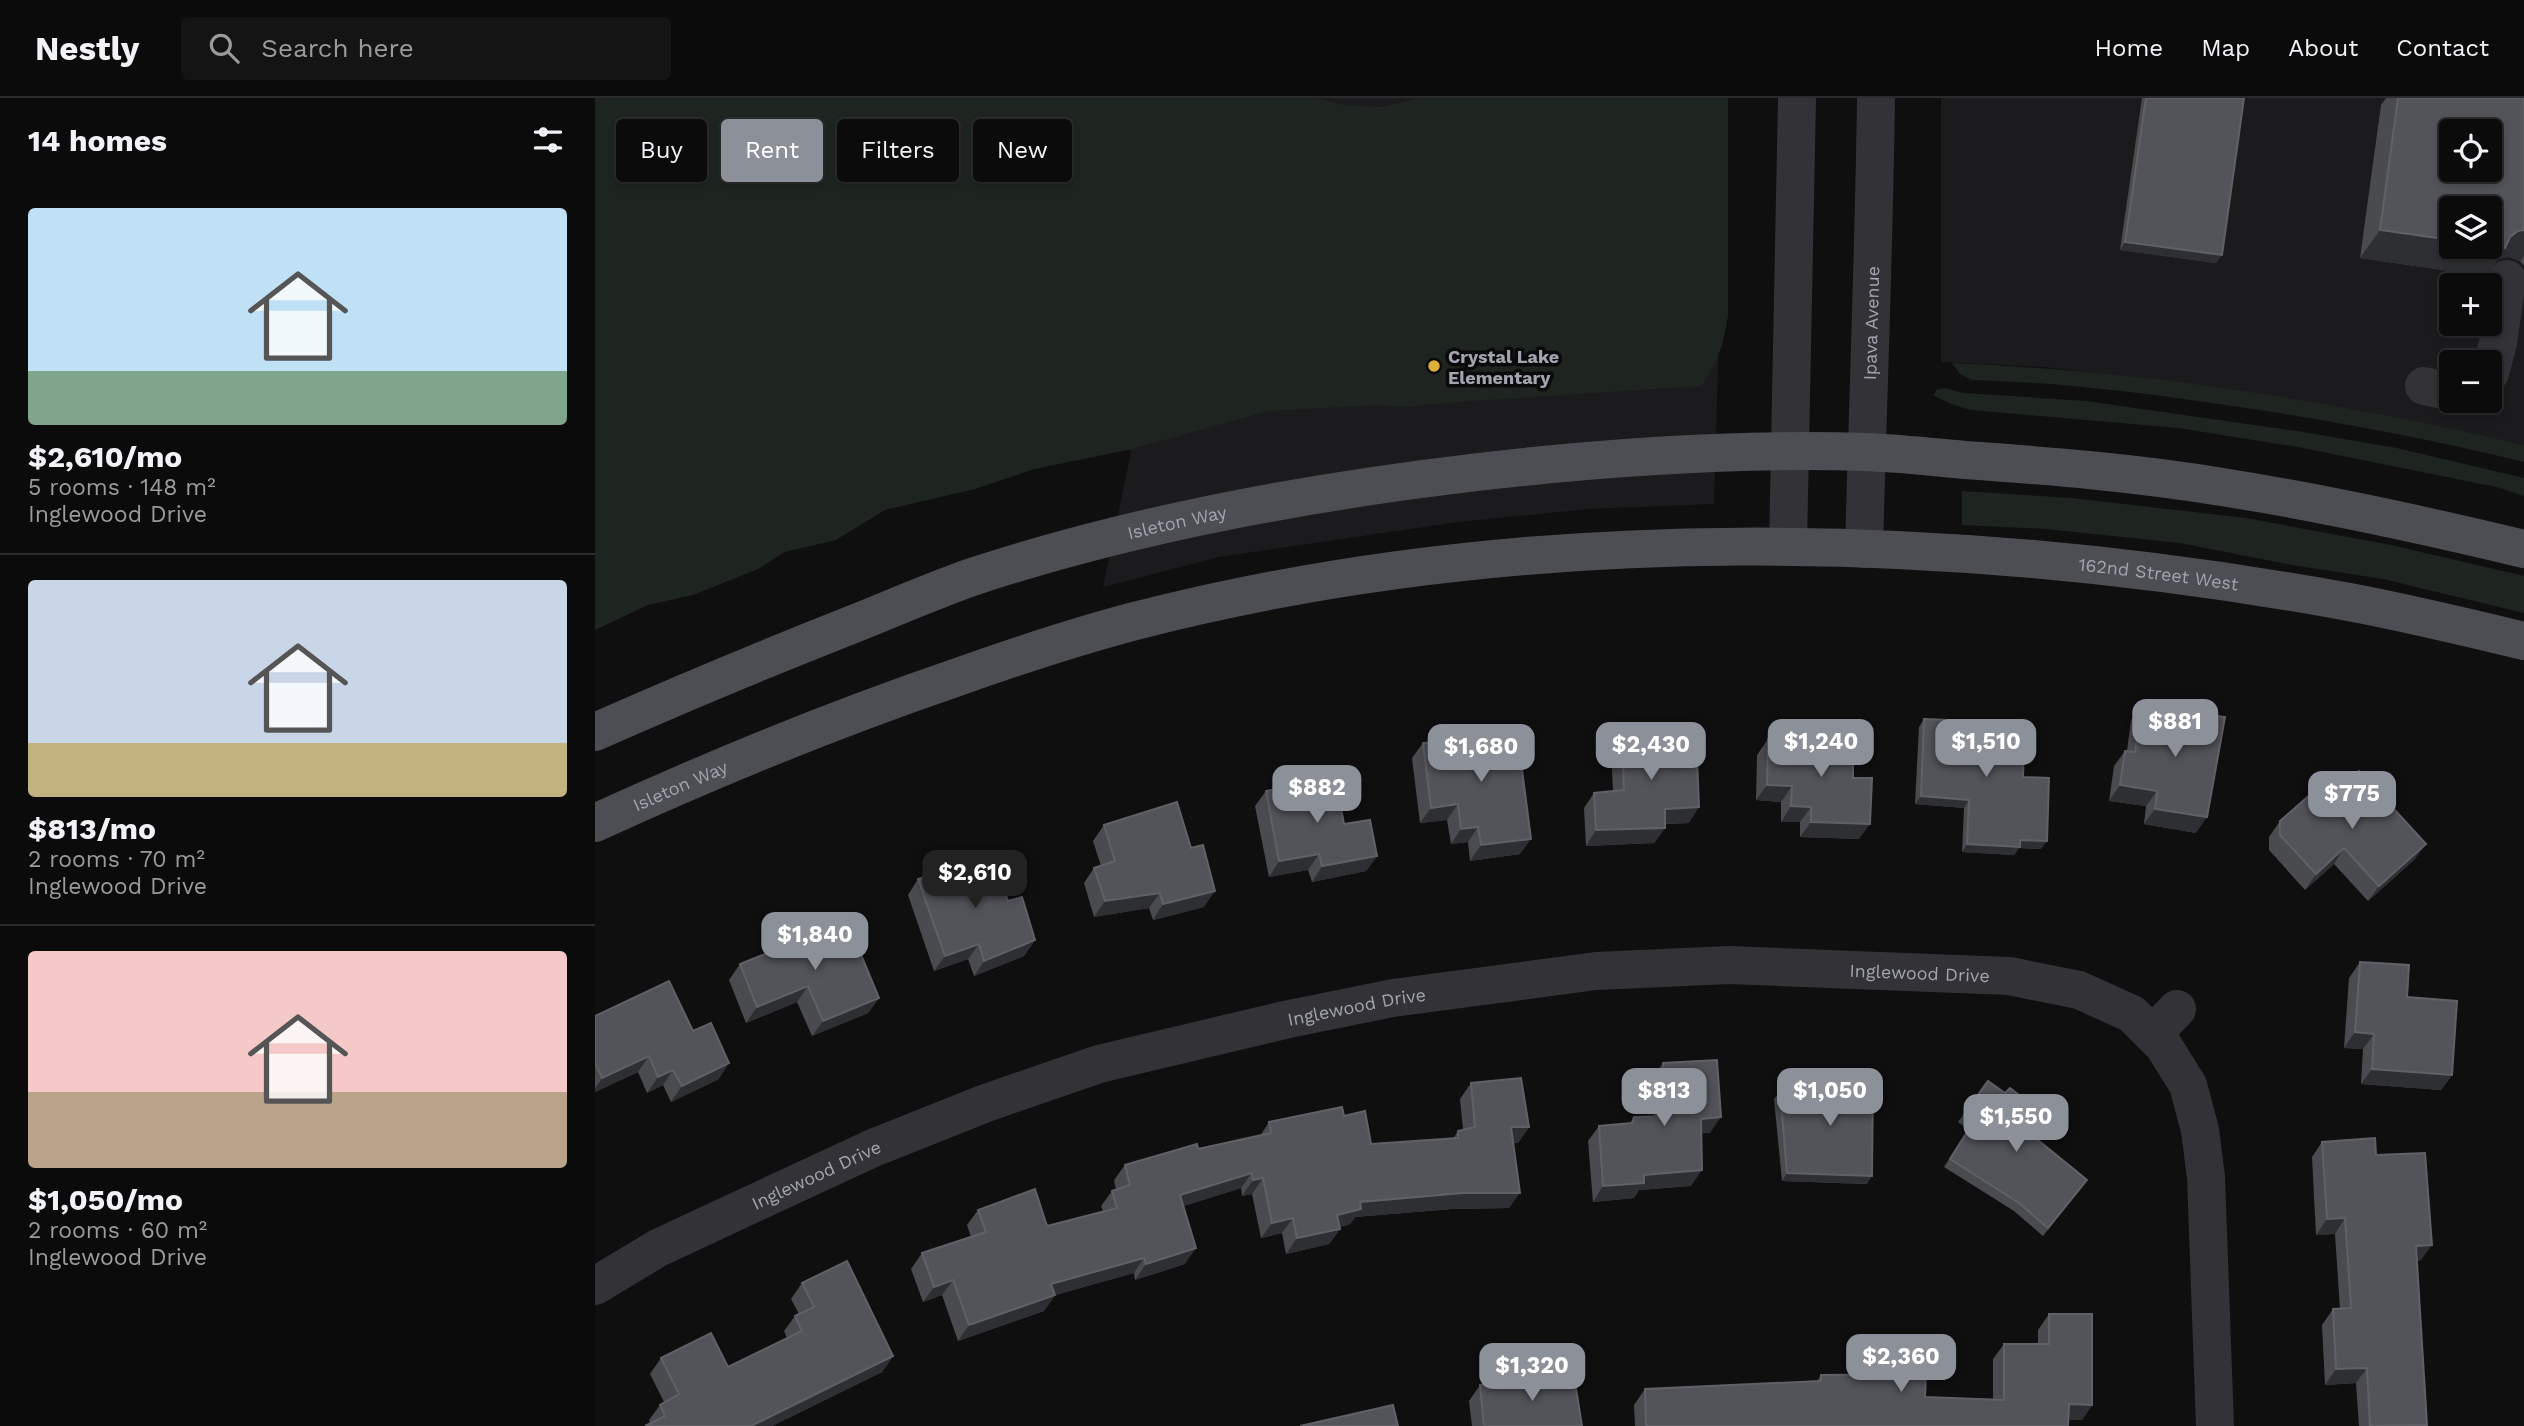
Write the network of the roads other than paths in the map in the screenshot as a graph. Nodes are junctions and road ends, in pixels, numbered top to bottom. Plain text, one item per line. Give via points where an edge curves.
1 (1797, 98) edge
2 (1876, 98) edge
3 (2507, 279) edge
4 (2496, 350) edge
5 (1866, 452) junction
6 (1789, 453) junction
7 (1788, 547) junction
8 (1864, 548) junction
9 (2524, 549) edge
10 (2524, 641) edge
11 (595, 732) edge
12 (595, 823) edge
13 (595, 1286) edge
14 (2215, 1426) edge

1 - 6 street
2 - 5 street, Ipava Avenue
3 - 4 street
5 - 6 main road
5 - 8 street, Ipava Avenue
5 - 9 main road via 2218,486 2384,516
6 - 7 street
6 - 11 main road, Isleton Way via 1680,454 1451,475 1288,498 1155,526 970,578 731,672
7 - 8 main road, 162nd Street West
7 - 12 main road, Isleton Way via 1623,550 1457,564 1245,595 1082,636 882,703
8 - 10 main road, 162nd Street West via 1975,554 2176,575 2351,602
13 - 14 street, Inglewood Drive via 708,1224 873,1148 986,1103 1099,1064 1289,1018 1393,998 1609,970 1729,965 2009,975 2079,990 2132,1014 2165,1022 2163,1045 2188,1085 2206,1177

